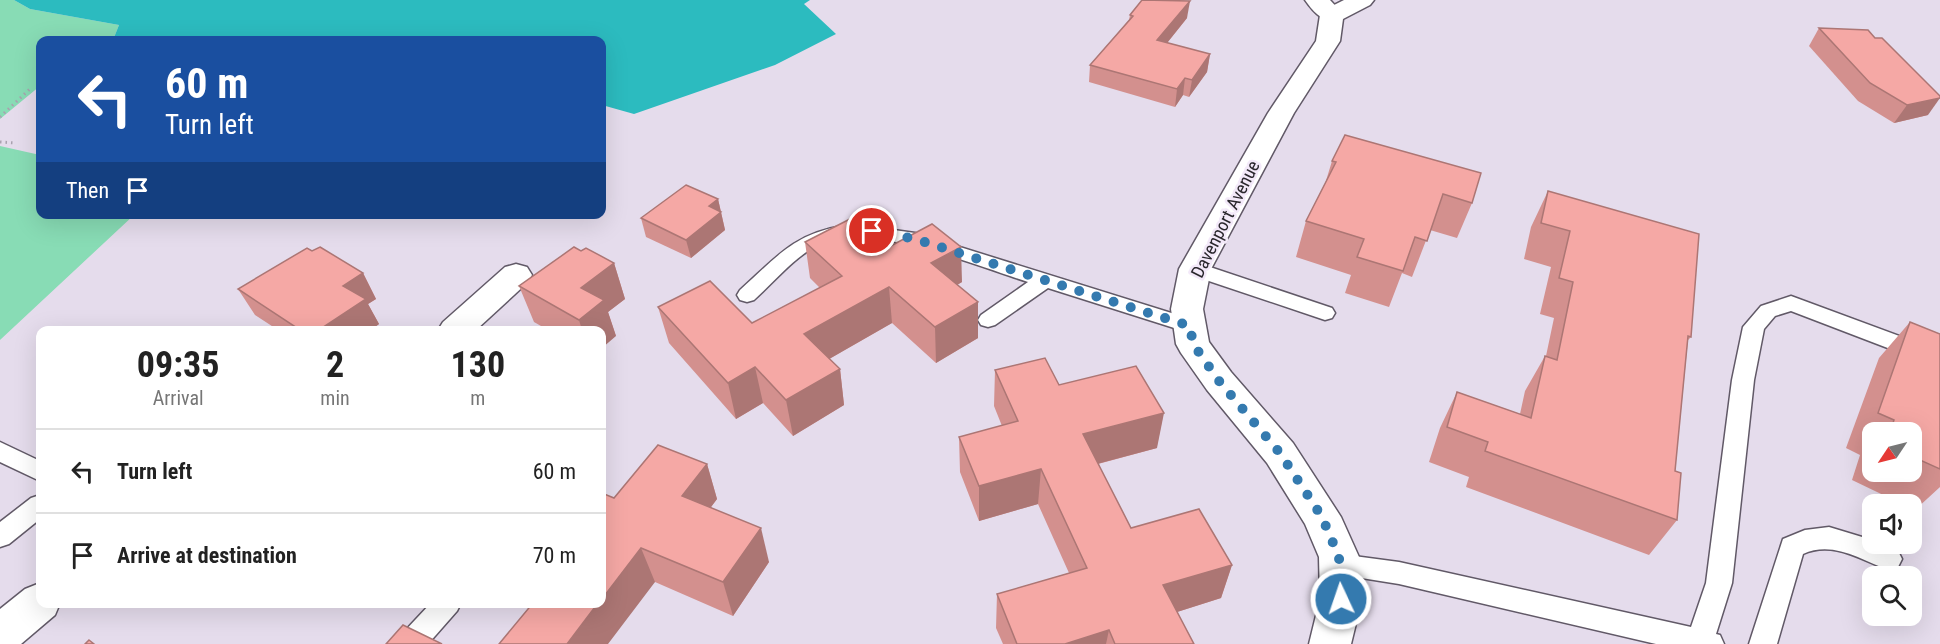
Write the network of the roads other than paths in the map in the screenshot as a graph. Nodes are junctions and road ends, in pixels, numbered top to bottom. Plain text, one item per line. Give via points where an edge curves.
1 (1362, 0) edge
2 (1325, 7) edge
3 (1196, 269) junction
4 (516, 275) dead end
5 (1045, 280) junction
6 (747, 295) dead end
7 (1325, 313) dead end
8 (987, 320) dead end
9 (459, 326) edge
10 (1190, 326) junction
11 (1940, 360) edge
12 (0, 451) edge
13 (36, 470) edge
14 (36, 509) edge
15 (0, 536) edge
16 (1889, 559) dead end
17 (1339, 565) junction
18 (36, 605) edge
19 (443, 608) edge
20 (0, 635) edge
21 (1705, 642) edge
22 (411, 644) edge
23 (1330, 644) edge
24 (1763, 644) edge

1 - 2 street, Davenport Avenue
2 - 3 street, Davenport Avenue via 1328,41 1281,113
3 - 7 lane
3 - 10 street, Davenport Avenue via 1187,309
4 - 9 street
5 - 6 lane via 915,239 872,231 833,234 804,244
5 - 8 lane
5 - 10 lane
10 - 17 street, Davenport Avenue via 1193,344 1280,453 1322,517
11 - 21 lane via 1791,303 1768,311 1754,327 1743,380 1719,584
12 - 13 lane
14 - 15 lane
16 - 24 lane via 1855,543 1824,536 1792,547
17 - 21 lane via 1399,573
17 - 23 street, Davenport Avenue via 1341,599
18 - 20 street
19 - 22 lane

